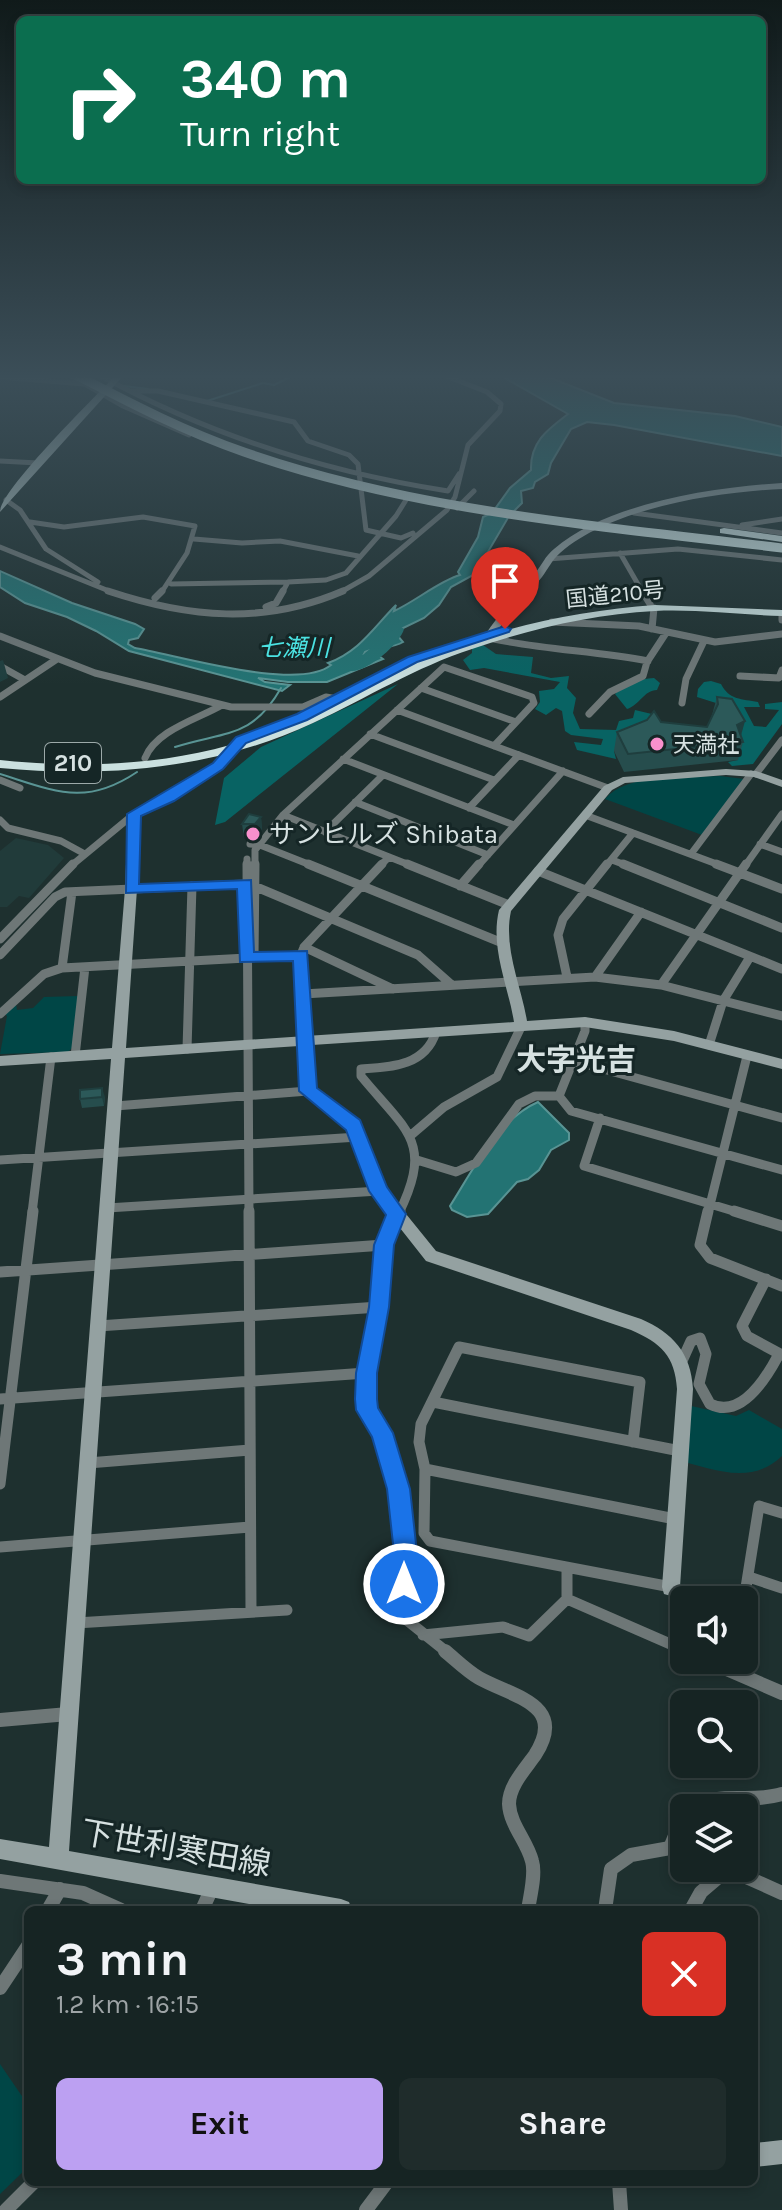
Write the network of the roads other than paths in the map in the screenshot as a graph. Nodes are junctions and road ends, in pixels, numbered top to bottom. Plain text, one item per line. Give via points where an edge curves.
1 (24, 479) edge
2 (346, 479) edge
3 (346, 479) edge
4 (350, 479) edge
5 (352, 479) edge
6 (360, 479) edge
7 (455, 479) edge
8 (459, 479) edge
9 (361, 483) junction
10 (782, 486) edge
11 (474, 491) dead end
12 (408, 495) junction
13 (6, 500) junction
14 (0, 509) edge
15 (565, 510) dead end
16 (594, 513) dead end
17 (634, 513) junction
18 (782, 519) edge
19 (434, 520) junction
20 (30, 522) junction
21 (426, 525) junction
22 (737, 528) junction
23 (379, 534) junction
24 (194, 539) junction
25 (230, 542) junction
26 (782, 542) edge
27 (0, 544) edge
28 (231, 552) dead end
29 (620, 553) junction
30 (358, 556) junction
31 (548, 559) junction
32 (782, 560) edge
33 (223, 571) dead end
34 (98, 582) junction
35 (219, 582) dead end
36 (288, 582) junction
37 (171, 584) junction
38 (155, 598) junction
39 (652, 606) junction
40 (782, 614) edge
41 (587, 620) junction
42 (652, 629) junction
43 (666, 633) junction
44 (782, 634) edge
45 (0, 636) edge
46 (492, 637) junction
47 (704, 641) junction
48 (57, 659) junction
49 (648, 661) junction
50 (0, 666) edge
51 (782, 670) edge
52 (740, 676) dead end
53 (25, 680) junction
54 (421, 688) junction
55 (0, 697) edge
56 (337, 699) junction
57 (682, 703) dead end
58 (222, 705) junction
59 (397, 710) junction
60 (589, 714) dead end
61 (516, 722) junction
62 (370, 734) junction
63 (782, 740) edge
64 (238, 744) junction
65 (494, 746) junction
66 (778, 750) edge
67 (519, 755) junction
68 (0, 758) edge
69 (145, 758) junction
70 (343, 759) junction
71 (0, 764) edge
72 (563, 771) junction
73 (753, 774) junction
74 (383, 775) junction
75 (0, 780) edge
76 (494, 780) junction
77 (782, 784) edge
78 (20, 788) dead end
79 (608, 788) junction
80 (355, 802) junction
81 (469, 808) junction
82 (134, 814) junction
83 (283, 815) junction
84 (585, 815) junction
85 (781, 816) edge
86 (0, 820) edge
87 (514, 825) junction
88 (325, 832) junction
89 (633, 833) junction
90 (760, 844) junction
91 (255, 845) junction
92 (782, 852) edge
93 (83, 853) junction
94 (691, 854) junction
95 (488, 855) junction
96 (389, 857) junction
97 (247, 859) dead end
98 (612, 860) junction
99 (538, 871) junction
100 (740, 873) junction
101 (249, 885) junction
102 (192, 886) junction
103 (362, 886) junction
104 (460, 886) junction
105 (131, 889) junction
106 (782, 889) edge
107 (586, 891) junction
108 (72, 892) junction
109 (719, 903) junction
110 (509, 905) junction
111 (641, 912) junction
112 (333, 917) junction
113 (782, 928) edge
114 (697, 935) junction
115 (0, 939) edge
116 (505, 944) junction
117 (303, 951) junction
118 (0, 955) edge
119 (750, 957) junction
120 (250, 958) junction
121 (189, 961) junction
122 (126, 965) junction
123 (85, 967) junction
124 (62, 968) junction
125 (782, 969) edge
126 (567, 977) junction
127 (595, 977) junction
128 (513, 982) junction
129 (452, 985) junction
130 (661, 985) junction
131 (393, 989) junction
132 (303, 994) junction
133 (723, 1001) junction
134 (0, 1014) edge
135 (782, 1016) edge
136 (585, 1022) junction
137 (521, 1027) junction
138 (436, 1032) junction
139 (305, 1041) junction
140 (247, 1045) junction
141 (709, 1045) junction
142 (187, 1049) junction
143 (119, 1053) junction
144 (75, 1056) junction
145 (747, 1056) junction
146 (51, 1057) junction
147 (0, 1061) edge
148 (574, 1061) junction
149 (782, 1064) edge
150 (308, 1091) junction
151 (247, 1096) junction
152 (559, 1096) junction
153 (735, 1105) junction
154 (115, 1106) junction
155 (600, 1118) junction
156 (782, 1118) edge
157 (410, 1136) junction
158 (358, 1137) junction
159 (247, 1144) junction
160 (723, 1151) junction
161 (111, 1153) junction
162 (39, 1157) junction
163 (0, 1160) edge
164 (417, 1160) junction
165 (782, 1170) edge
166 (379, 1191) junction
167 (248, 1198) junction
168 (711, 1203) junction
169 (107, 1208) junction
170 (397, 1214) junction
171 (782, 1226) edge
172 (384, 1245) junction
173 (248, 1255) junction
174 (103, 1265) junction
175 (26, 1270) junction
176 (0, 1272) edge
177 (766, 1279) junction
178 (782, 1286) edge
179 (379, 1307) junction
180 (249, 1315) junction
181 (98, 1326) junction
182 (780, 1354) edge
183 (682, 1361) junction
184 (366, 1373) junction
185 (249, 1382) junction
186 (93, 1393) junction
187 (5, 1399) edge
188 (433, 1402) junction
189 (633, 1442) junction
190 (250, 1450) junction
191 (680, 1451) junction
192 (88, 1463) junction
193 (425, 1469) junction
194 (0, 1484) edge
195 (782, 1513) edge
196 (675, 1519) junction
197 (250, 1527) junction
198 (82, 1540) junction
199 (0, 1547) edge
200 (567, 1567) junction
201 (749, 1577) junction
202 (671, 1586) edge
203 (747, 1586) edge
204 (670, 1587) edge
205 (782, 1588) edge
206 (567, 1599) junction
207 (251, 1610) junction
208 (287, 1610) dead end
209 (76, 1623) junction
210 (423, 1635) junction
211 (670, 1644) edge
212 (738, 1674) edge
213 (782, 1693) edge
214 (69, 1714) junction
215 (0, 1720) edge
216 (782, 1794) edge
217 (758, 1800) edge
218 (670, 1848) edge
219 (0, 1849) edge
220 (58, 1859) junction
221 (0, 1881) edge
222 (213, 1886) junction
223 (60, 1889) junction
224 (782, 1893) edge
225 (50, 1906) edge
226 (113, 1906) edge
227 (204, 1906) edge
228 (320, 1906) edge
229 (528, 1906) edge
230 (606, 1906) edge
231 (694, 1906) edge
232 (24, 1952) edge
233 (0, 1988) edge
234 (782, 2152) edge
235 (758, 2155) edge
236 (30, 2186) edge
237 (384, 2186) edge
238 (619, 2186) edge
239 (6, 2210) edge
240 (366, 2210) edge
241 (621, 2210) edge

1 - 13 main road
2 - 9 highway, bridge
3 - 9 street
4 - 9 street
5 - 12 highway, bridge
6 - 9 street
7 - 9 street via 448,491
8 - 19 street via 457,494
9 - 12 street
9 - 23 street via 365,529
9 - 26 highway, bridge via 480,509
9 - 26 highway, bridge via 519,519 695,540
10 - 17 street via 713,492
11 - 19 street
12 - 15 highway
12 - 21 street via 441,506
12 - 23 street
12 - 26 highway, bridge
13 - 14 main road
13 - 20 street
16 - 26 highway
17 - 22 street
17 - 31 street via 577,538
18 - 22 street
19 - 21 street
20 - 24 street via 64,527 143,517 193,525
20 - 34 street via 49,552
21 - 23 street via 405,538
21 - 27 street via 384,564 344,591 305,605 252,613 137,599 55,572
22 - 26 street
23 - 30 street
24 - 25 street
24 - 37 street
25 - 28 street
25 - 30 street via 280,541
27 - 34 street
29 - 31 street
29 - 32 street via 678,549
29 - 39 street
30 - 36 street via 342,575
31 - 46 street via 498,619
33 - 35 street
34 - 38 street
36 - 37 street
36 - 38 street via 270,606 220,607
37 - 38 street
39 - 40 highway, 国道210号 / 210
39 - 41 highway, 国道210号 / 210
39 - 42 street
39 - 46 highway, 国道210号 / 210 via 576,612
41 - 42 street
41 - 46 highway, 国道210号 / 210 via 552,622
42 - 43 street
43 - 47 street
43 - 49 street
44 - 47 street
45 - 48 street
46 - 49 street via 530,647
46 - 56 highway, 国道210号 / 210 via 413,660
46 - 64 highway, 国道210号 / 210 via 421,663 308,721
47 - 57 street via 686,679
48 - 53 street
48 - 58 street via 124,682
49 - 60 street via 643,676 610,692
50 - 53 street
51 - 52 street via 779,678
53 - 55 street
54 - 59 street
54 - 61 street
54 - 61 street via 444,667 532,697 534,703
56 - 58 street via 326,697 298,708
56 - 64 highway, 国道210号 / 210
58 - 69 street via 154,742
59 - 62 street
59 - 65 street
61 - 65 street
62 - 70 street
62 - 76 street
63 - 66 street
64 - 69 highway, 国道210号 / 210
64 - 71 highway, 国道210号 / 210 via 178,760 112,768
64 - 82 street via 208,773
65 - 67 street
66 - 73 street
67 - 72 street
67 - 76 street
68 - 69 highway, 国道210号 / 210 via 73,763
70 - 74 street
70 - 83 street
72 - 79 street
72 - 87 street
73 - 77 street
73 - 79 street via 639,777
73 - 94 street
74 - 80 street
74 - 81 street
75 - 78 street
76 - 81 street
79 - 84 street
80 - 88 street
80 - 95 street
81 - 87 street
82 - 93 street
82 - 105 street
83 - 88 street
83 - 91 street
84 - 89 street
84 - 99 street
85 - 90 street
86 - 93 street via 8,828 61,841
87 - 95 street
88 - 96 street
89 - 94 street
89 - 98 street
90 - 92 street
90 - 100 street
91 - 101 street
91 - 103 street
93 - 115 street
94 - 100 street
95 - 104 street
96 - 103 street
96 - 104 street
97 - 101 street
98 - 107 street
98 - 109 street
99 - 107 street
99 - 110 street
100 - 106 street
100 - 109 street
101 - 102 street
101 - 112 street
101 - 120 street
102 - 105 street
102 - 121 street
103 - 112 street
103 - 116 street
104 - 110 street
105 - 108 street
105 - 122 street
107 - 111 street
107 - 126 street via 563,919 558,935
108 - 118 street via 55,897
108 - 124 street
109 - 113 street
109 - 114 street
110 - 116 street via 502,916
111 - 114 street
111 - 127 street
112 - 117 street
112 - 129 street via 418,955
114 - 119 street
114 - 130 street
116 - 128 street
117 - 120 street
117 - 131 street
117 - 132 street
119 - 125 street
119 - 133 street
120 - 121 street
120 - 140 street
121 - 122 street
121 - 142 street
122 - 123 street
122 - 143 street
123 - 124 street
123 - 144 street
124 - 134 street via 44,974
126 - 127 street
126 - 128 street
127 - 130 street
128 - 129 street
128 - 137 street
129 - 131 street
130 - 133 street
131 - 132 street
132 - 139 street
133 - 135 street
133 - 141 street
136 - 137 street
136 - 141 street
136 - 148 street
137 - 138 street
137 - 157 street via 497,1077 444,1107
138 - 139 street
138 - 157 street via 422,1057 361,1069 361,1076
139 - 140 street
139 - 150 street
140 - 142 street
140 - 151 street
141 - 145 street
142 - 143 street
143 - 144 street
143 - 154 street
144 - 146 street
145 - 149 street
145 - 153 street
146 - 147 street
146 - 162 street
148 - 152 street
148 - 153 street
150 - 151 street
150 - 158 street via 354,1125
151 - 154 street
151 - 159 street
152 - 155 street via 571,1111
152 - 164 street via 533,1095 522,1101 476,1163 456,1172
153 - 156 street
153 - 160 street
154 - 161 street
155 - 160 street
155 - 168 street via 584,1166
157 - 164 street
158 - 159 street
158 - 166 street
159 - 161 street
159 - 167 street
160 - 165 street
160 - 168 street
161 - 162 street
161 - 169 street
162 - 163 street
162 - 175 street
164 - 170 street via 414,1182
166 - 167 street
166 - 170 street
167 - 169 street
167 - 173 street
168 - 171 street
168 - 177 street via 700,1245 710,1258
169 - 174 street
170 - 172 street
170 - 183 street via 431,1256 655,1331
172 - 173 street
172 - 179 street
173 - 174 street
173 - 180 street
174 - 175 street
174 - 181 street
175 - 176 street
175 - 187 street
177 - 178 street
177 - 182 street via 742,1326 747,1336
179 - 180 street
179 - 184 street
180 - 181 street
180 - 185 street
181 - 186 street
182 - 183 street via 751,1395 717,1407 709,1404 698,1382 707,1362 700,1338 691,1341
183 - 191 street
184 - 185 street
184 - 210 street via 367,1410 382,1433 398,1489 405,1553 403,1607 408,1621
185 - 186 street
185 - 190 street
186 - 187 street
186 - 192 street
187 - 194 street
188 - 189 street
188 - 189 street via 459,1347 640,1382
188 - 193 street via 421,1424
189 - 191 street
190 - 192 street
190 - 197 street
191 - 196 street
192 - 198 street
193 - 196 street
193 - 200 street via 424,1533 430,1541
195 - 201 street via 759,1506
196 - 202 street
197 - 198 street
197 - 207 street
198 - 199 street
198 - 209 street
200 - 204 street
200 - 206 street
201 - 203 street
201 - 205 street
206 - 210 street via 529,1636 503,1627
206 - 211 street
207 - 208 street
207 - 209 street
209 - 214 street
210 - 229 street via 477,1677 535,1705 545,1719 542,1744 509,1800 533,1863
212 - 213 street
214 - 215 street
214 - 220 street
216 - 217 street
218 - 230 street via 631,1855 611,1869
219 - 220 street, 下世利寒田線
220 - 222 street, 下世利寒田線
221 - 223 street
222 - 227 street
222 - 228 street, 下世利寒田線
223 - 225 street
223 - 226 street
224 - 231 street via 729,1872 707,1887
232 - 233 street
234 - 235 street
236 - 239 street
237 - 240 street
238 - 241 street

